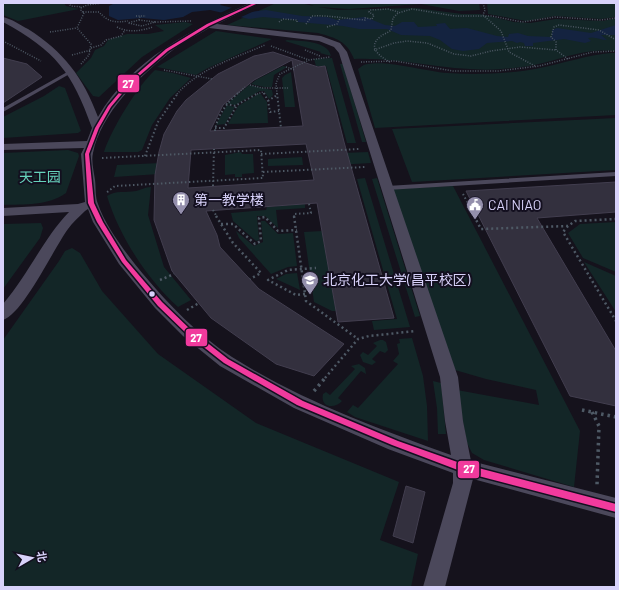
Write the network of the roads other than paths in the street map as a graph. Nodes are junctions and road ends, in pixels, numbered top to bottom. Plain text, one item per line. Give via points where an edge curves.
1 (256, 3) edge
2 (3, 19) edge
3 (208, 25) junction
4 (70, 72) junction
5 (3, 110) edge
6 (97, 128) junction
7 (90, 144) junction
8 (3, 148) edge
9 (616, 174) edge
10 (387, 188) junction
11 (86, 205) junction
12 (3, 212) edge
13 (3, 314) edge
14 (463, 468) junction
15 (616, 508) edge
16 (434, 587) edge

1 - 3 street
2 - 4 street via 32,35 52,51
3 - 6 street via 145,67 109,107
3 - 10 street via 321,38 340,48
4 - 5 lane
4 - 6 street
6 - 7 street
7 - 8 street
7 - 11 street via 87,154
9 - 10 lane
10 - 14 street via 449,378
11 - 12 street
11 - 13 street via 63,226 20,294
11 - 14 street via 100,222 124,261 160,304 189,332 226,361 300,403
14 - 15 street
14 - 16 street via 463,483

